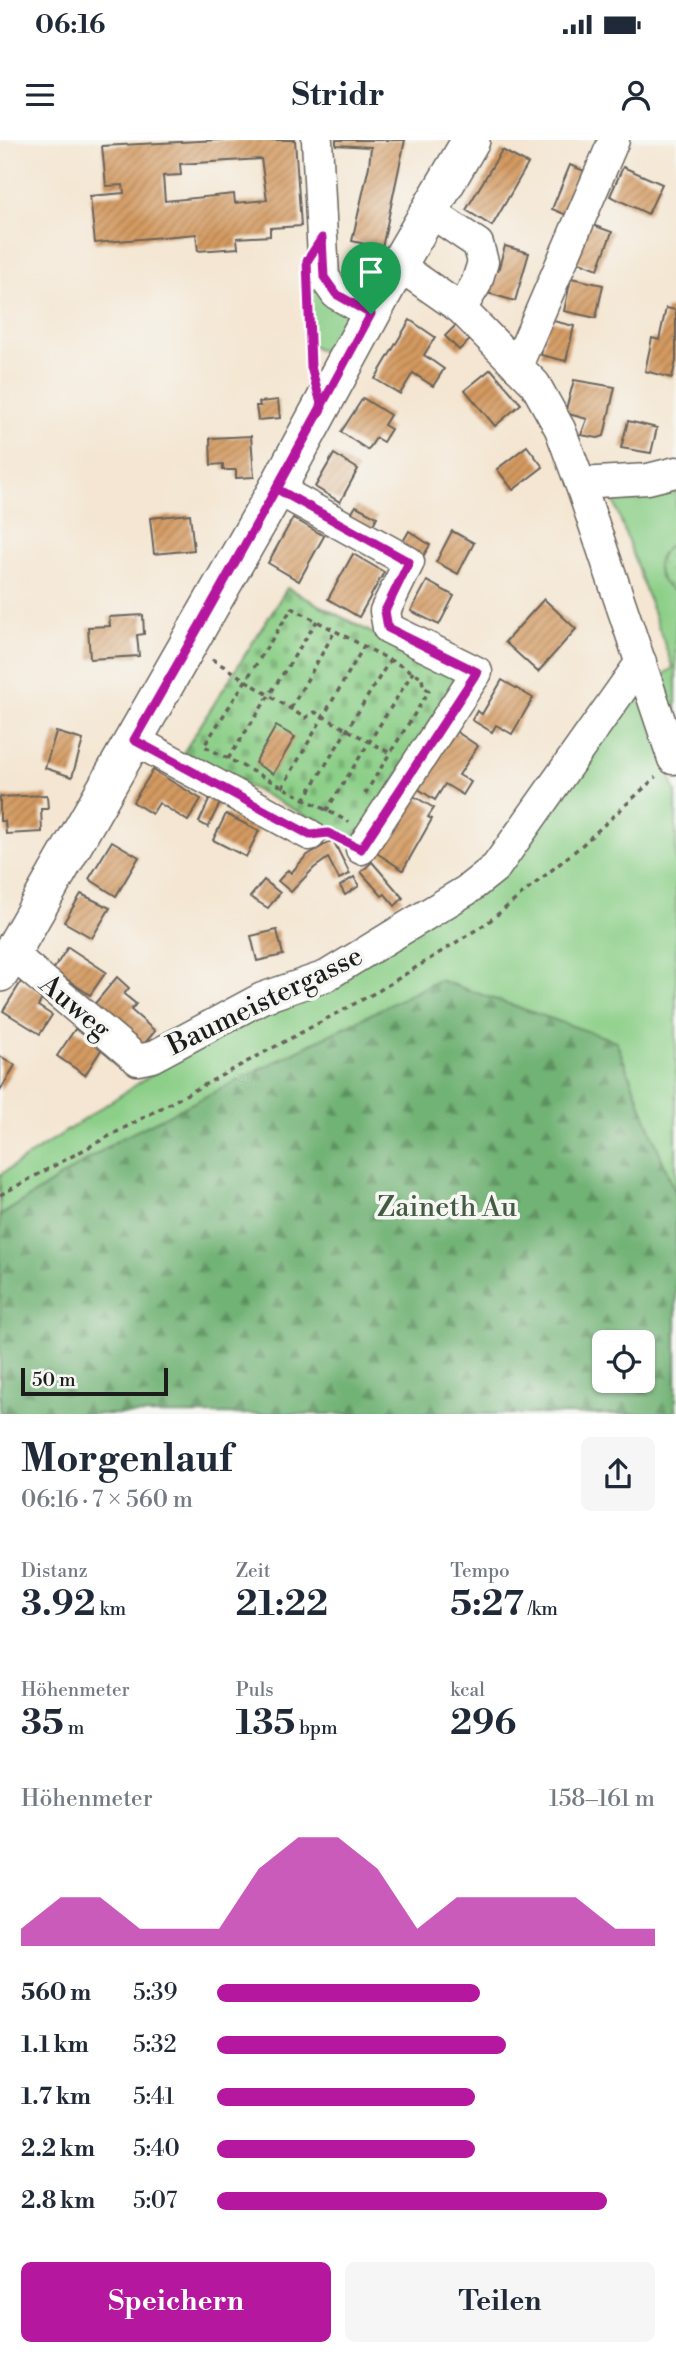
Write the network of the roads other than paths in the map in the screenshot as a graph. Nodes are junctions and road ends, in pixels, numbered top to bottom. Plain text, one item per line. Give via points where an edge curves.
1 (317, 140) edge
2 (471, 140) edge
3 (614, 140) edge
4 (429, 211) junction
5 (398, 265) junction
6 (461, 309) junction
7 (371, 314) junction
8 (517, 366) junction
9 (676, 472) edge
10 (580, 483) junction
11 (277, 489) junction
12 (641, 662) junction
13 (134, 740) junction
14 (673, 759) road end
15 (318, 823) road end
16 (361, 849) dead end
17 (6, 964) edge
18 (138, 1060) joint

1 - 7 street via 324,277 336,294
2 - 4 main road
3 - 8 street
4 - 5 main road
4 - 6 street via 478,244 483,262
5 - 6 street
5 - 7 main road
6 - 8 street
7 - 11 main road
8 - 10 street via 535,384
9 - 10 street via 648,479
10 - 12 street
11 - 13 main road
11 - 16 street via 409,562 385,611 388,628 477,672
12 - 14 street
12 - 18 street, Baumeistergasse via 496,866 467,890 326,976 262,998 152,1057
13 - 15 street
13 - 17 main road
17 - 18 street, Auweg

